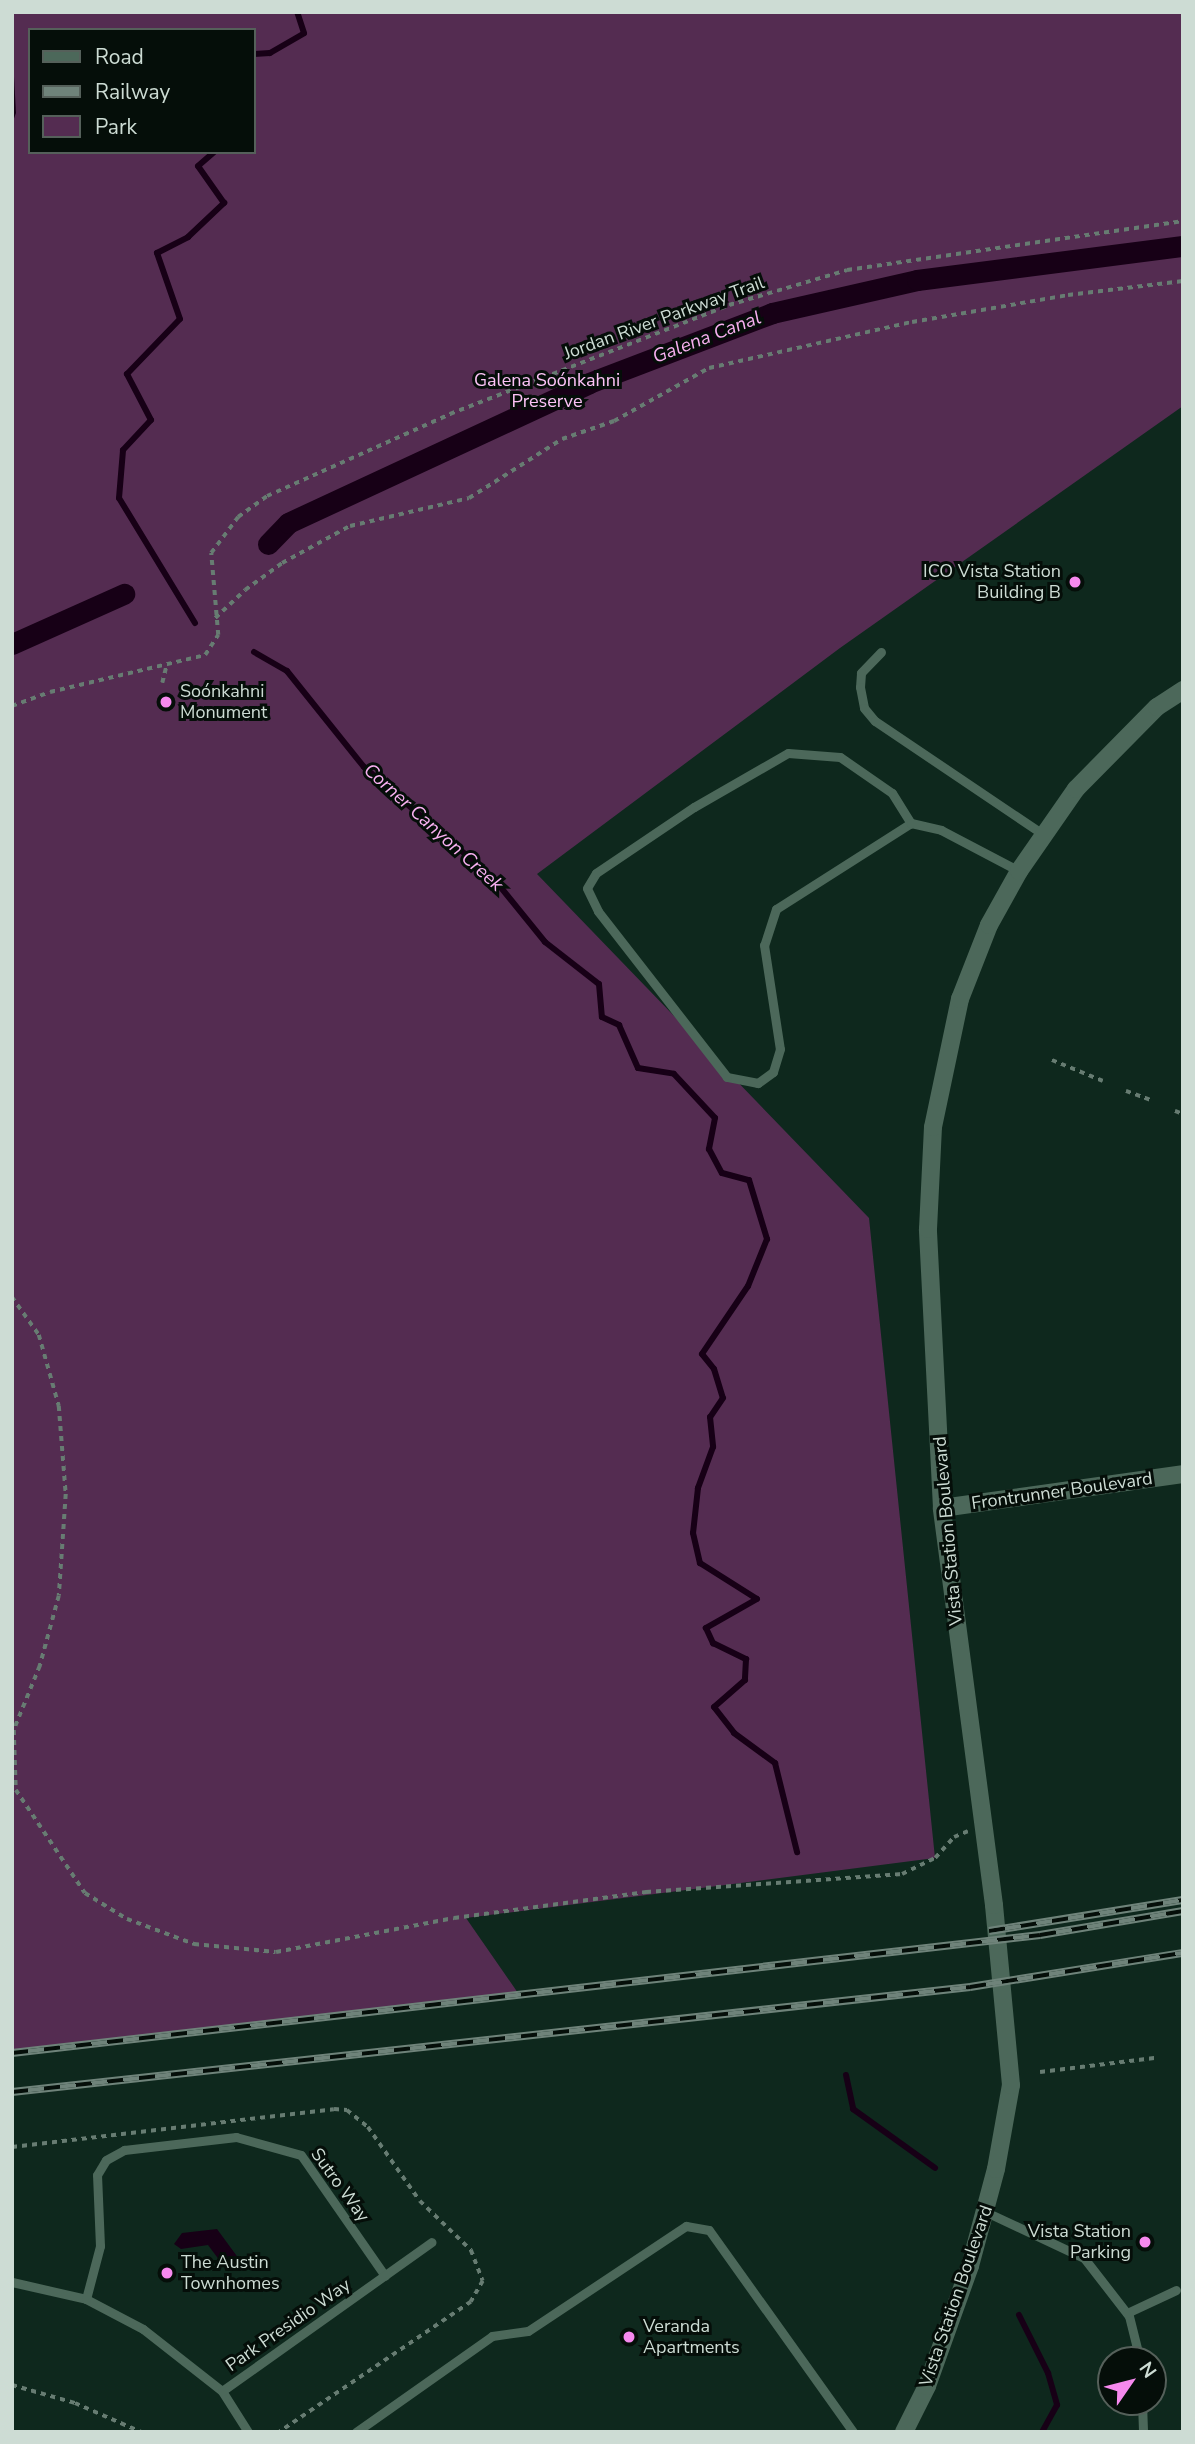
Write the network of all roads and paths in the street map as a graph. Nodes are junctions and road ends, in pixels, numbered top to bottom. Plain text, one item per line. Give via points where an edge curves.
1 (1183, 221) edge
2 (1183, 281) edge
3 (215, 618) junction
4 (881, 652) dead end
5 (166, 667) junction
6 (162, 683) dead end
7 (1183, 690) edge
8 (12, 706) edge
9 (911, 823) junction
10 (1044, 835) junction
11 (1019, 871) junction
12 (1052, 1060) dead end
13 (1103, 1081) dead end
14 (1126, 1091) dead end
15 (1153, 1101) dead end
16 (1175, 1111) dead end
17 (1183, 1114) edge
18 (12, 1297) edge
19 (1183, 1474) edge
20 (942, 1508) junction
21 (982, 1825) junction
22 (1154, 2058) dead end
23 (1040, 2072) dead end
24 (12, 2147) edge
25 (986, 2212) junction
26 (432, 2242) dead end
27 (385, 2276) junction
28 (12, 2282) edge
29 (1176, 2290) dead end
30 (86, 2299) junction
31 (1127, 2313) junction
32 (1136, 2346) edge
33 (12, 2385) edge
34 (222, 2391) junction
35 (141, 2432) edge
36 (248, 2432) edge
37 (280, 2432) edge
38 (356, 2432) edge
39 (853, 2432) edge
40 (904, 2432) edge

1 - 3 path, Jordan River Parkway Trail via 847,270 729,305 450,414 267,496 238,517 211,553
2 - 3 path via 912,322 709,368 614,421 562,439 470,498 350,526 282,563
3 - 5 path, Jordan River Parkway Trail via 218,635 205,655
4 - 10 lane via 861,673 864,708 875,721
5 - 6 path
5 - 8 path, Jordan River Parkway Trail via 50,692
7 - 10 street, Vista Station Boulevard via 1157,707 1076,789
9 - 9 lane via 892,793 840,757 788,753 639,844 596,873 587,888 631,956 727,1077 758,1083 773,1072 780,1049 764,945 776,909
9 - 11 lane via 940,830
10 - 11 street, Vista Station Boulevard
11 - 20 street, Vista Station Boulevard via 989,925 960,999 933,1127 928,1229
12 - 13 path
14 - 15 path
16 - 17 path
18 - 21 path via 39,1335 59,1406 66,1470 60,1595 40,1666 14,1730 16,1790 85,1893 127,1919 194,1944 276,1952 454,1918 646,1892 902,1874 935,1858 954,1837
19 - 20 street, Frontrunner Boulevard
20 - 21 street, Vista Station Boulevard
21 - 25 street, Vista Station Boulevard via 1011,2085
22 - 23 path
24 - 37 path via 334,2109 357,2115 420,2201 471,2249 483,2281 471,2302
25 - 31 lane via 1084,2258
25 - 40 street, Vista Station Boulevard via 927,2386
26 - 27 lane, Park Presidio Way
27 - 30 lane, Sutro Way via 306,2160 293,2150 251,2137 124,2150 106,2160 97,2175 100,2246
27 - 34 lane, Park Presidio Way
28 - 30 lane, Park Presidio Way
29 - 31 lane
30 - 34 lane, Park Presidio Way via 152,2335
31 - 32 lane
33 - 35 path via 75,2403
34 - 36 lane
38 - 39 lane via 492,2336 528,2331 685,2225 709,2230

